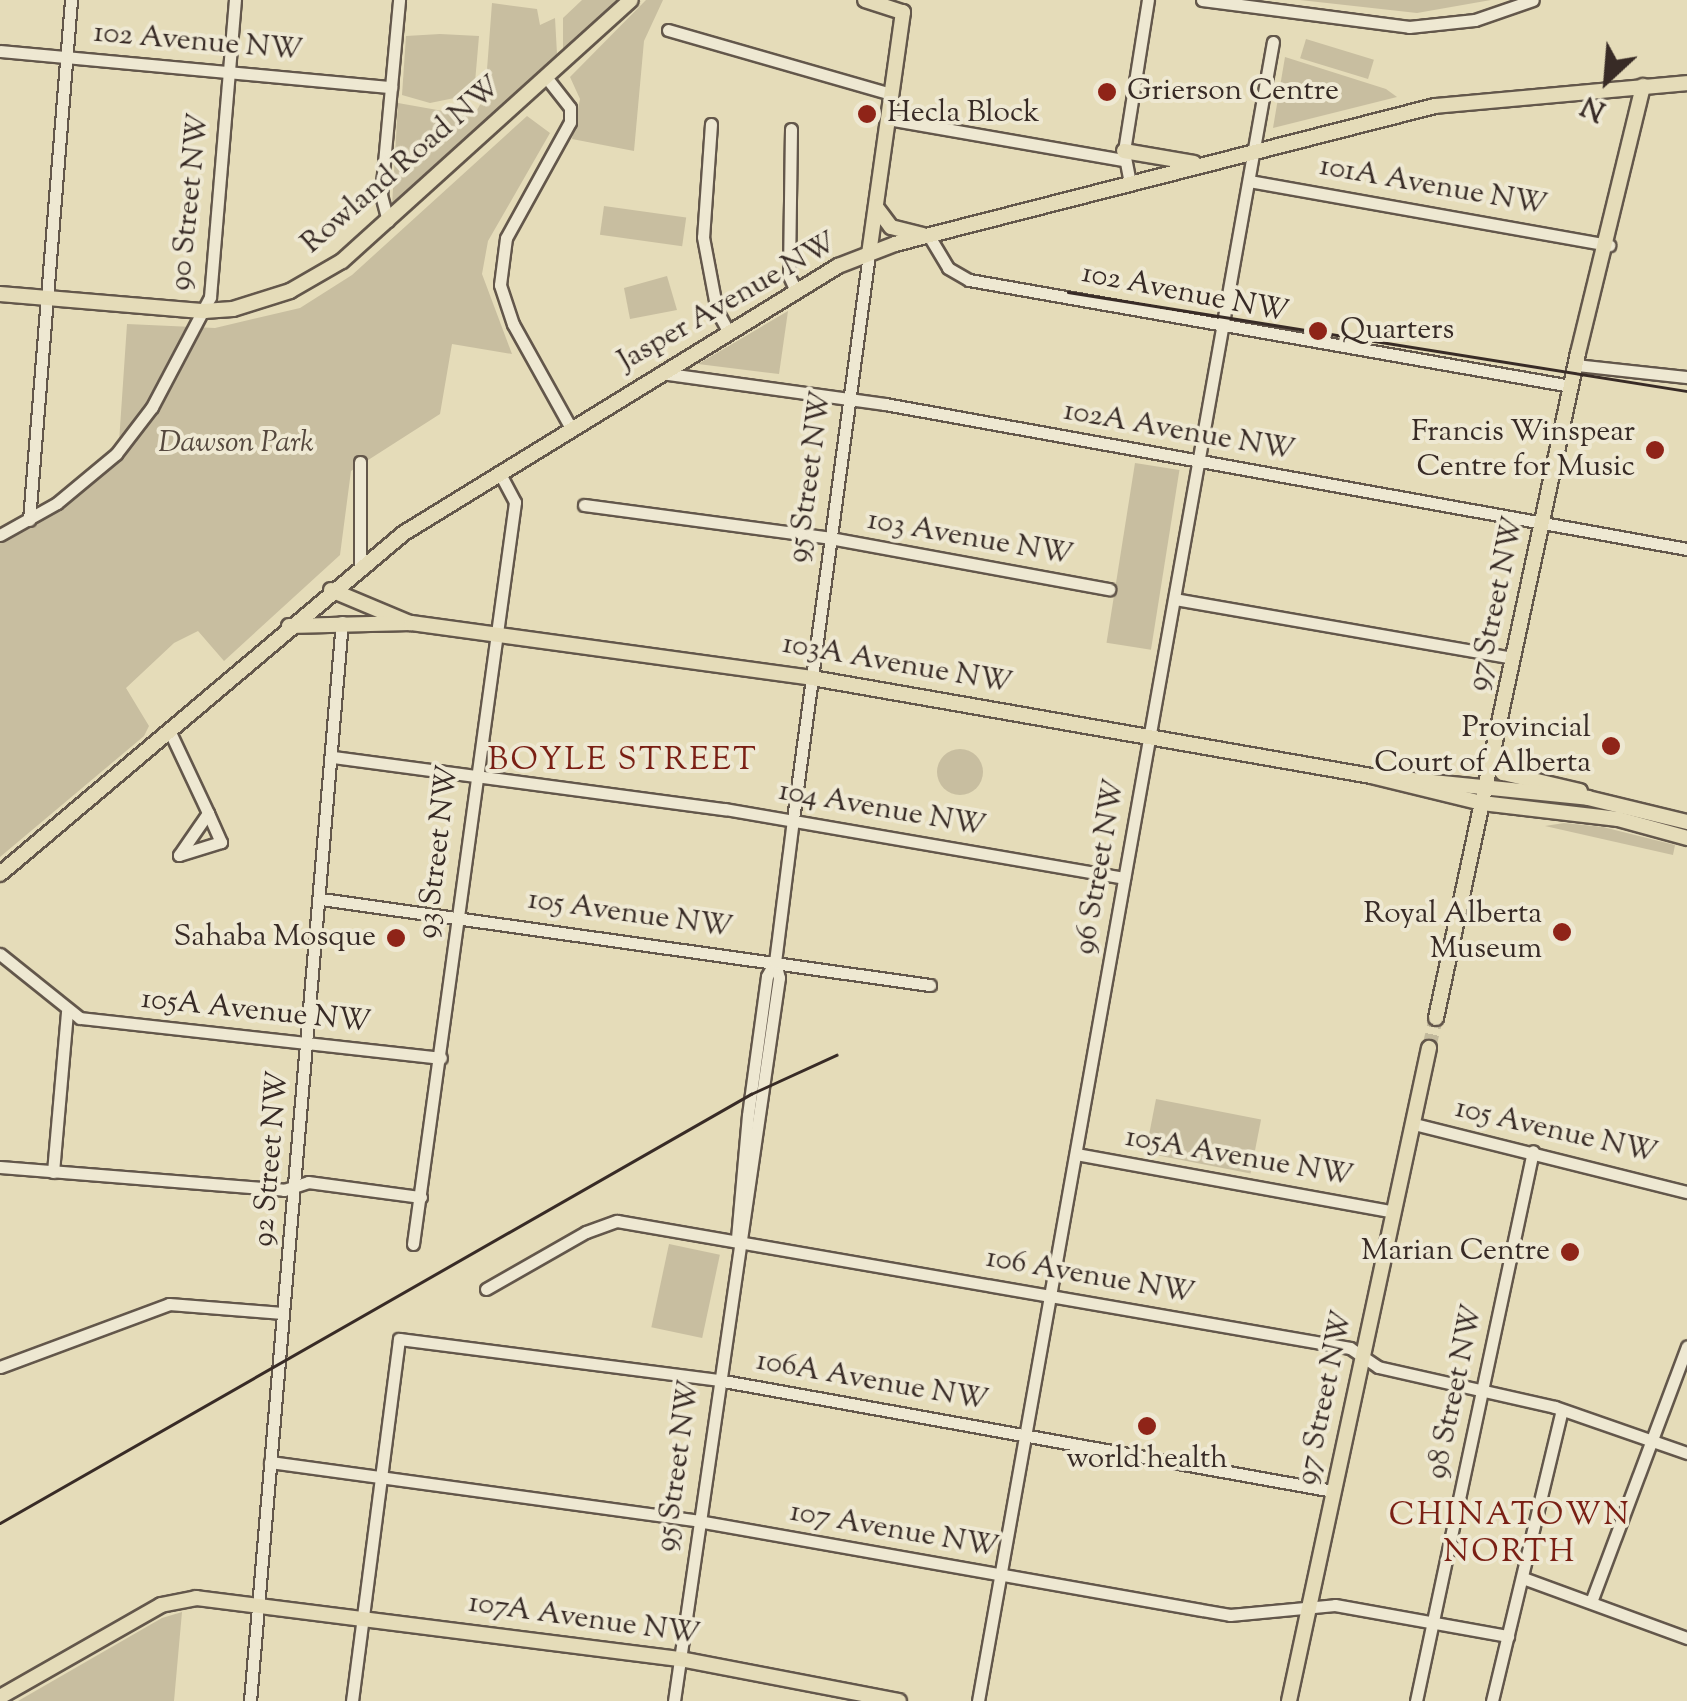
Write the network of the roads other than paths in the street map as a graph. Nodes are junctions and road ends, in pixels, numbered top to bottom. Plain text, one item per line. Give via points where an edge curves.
1 (71, 0) edge
2 (236, 0) edge
3 (399, 0) edge
4 (631, 0) edge
5 (864, 0) edge
6 (1148, 0) edge
7 (1202, 0) edge
8 (1533, 0) edge
9 (904, 6) edge
10 (668, 30) dead end
11 (1274, 42) dead end
12 (0, 51) edge
13 (66, 57) junction
14 (229, 71) junction
15 (546, 77) junction
16 (1687, 83) edge
17 (1643, 86) junction
18 (391, 87) junction
19 (892, 94) junction
20 (888, 119) junction
21 (711, 124) dead end
22 (791, 130) dead end
23 (1252, 152) junction
24 (1124, 156) junction
25 (1204, 164) junction
26 (1249, 181) junction
27 (1130, 182) junction
28 (876, 207) junction
29 (388, 221) junction
30 (929, 236) junction
31 (1609, 245) junction
32 (869, 254) junction
33 (795, 290) junction
34 (0, 294) edge
35 (45, 298) junction
36 (204, 311) junction
37 (1223, 327) junction
38 (728, 331) junction
39 (1576, 365) junction
40 (661, 373) junction
41 (1687, 378) edge
42 (1572, 386) junction
43 (849, 398) junction
44 (571, 428) junction
45 (1199, 461) junction
46 (360, 462) dead end
47 (499, 472) junction
48 (584, 504) dead end
49 (29, 520) junction
50 (1542, 522) junction
51 (0, 534) edge
52 (830, 538) junction
53 (1687, 550) edge
54 (360, 567) junction
55 (331, 590) junction
56 (1109, 590) dead end
57 (1175, 599) junction
58 (372, 607) junction
59 (342, 622) junction
60 (411, 623) junction
61 (289, 626) junction
62 (496, 635) junction
63 (1513, 658) junction
64 (812, 678) junction
65 (169, 730) junction
66 (1150, 737) junction
67 (333, 757) junction
68 (1490, 760) junction
69 (474, 774) junction
70 (1483, 796) junction
71 (1588, 798) junction
72 (208, 813) dead end
73 (793, 819) junction
74 (1687, 822) edge
75 (1687, 838) edge
76 (0, 874) edge
77 (1124, 878) junction
78 (321, 899) junction
79 (455, 915) junction
80 (0, 954) edge
81 (775, 962) junction
82 (930, 986) dead end
83 (67, 1012) junction
84 (1436, 1018) tunnel mouth
85 (308, 1040) junction
86 (1429, 1048) tunnel mouth
87 (442, 1058) junction
88 (1414, 1124) junction
89 (1534, 1152) junction
90 (1076, 1154) junction
91 (0, 1167) edge
92 (52, 1172) junction
93 (294, 1187) junction
94 (1687, 1192) edge
95 (422, 1197) junction
96 (1394, 1212) junction
97 (738, 1239) junction
98 (414, 1244) dead end
99 (486, 1290) dead end
100 (1051, 1296) junction
101 (283, 1312) junction
102 (1687, 1346) edge
103 (1363, 1357) junction
104 (0, 1367) edge
105 (718, 1380) junction
106 (1482, 1390) junction
107 (1562, 1410) junction
108 (1025, 1436) junction
109 (1650, 1440) junction
110 (1687, 1453) edge
111 (270, 1462) junction
112 (381, 1478) junction
113 (1333, 1490) junction
114 (698, 1522) junction
115 (1000, 1575) junction
116 (1523, 1578) junction
117 (1590, 1602) junction
118 (259, 1604) junction
119 (1309, 1608) junction
120 (362, 1617) junction
121 (1432, 1623) junction
122 (1508, 1636) junction
123 (1687, 1638) edge
124 (680, 1660) junction
125 (0, 1696) edge
126 (250, 1701) edge
127 (352, 1701) edge
128 (674, 1701) edge
129 (899, 1701) edge
130 (978, 1701) edge
131 (1289, 1701) edge
132 (1416, 1701) edge
133 (1492, 1701) edge

1 - 13 street
2 - 14 street, 90 Street NW
3 - 18 street
4 - 15 main road, Rowland Road NW
5 - 9 main road
6 - 24 street
7 - 8 street via 1409,26 1476,20
9 - 19 main road, 95 Street NW
10 - 19 street
11 - 23 street, 96 Street NW
12 - 13 street, 102 Avenue NW
13 - 14 street, 102 Avenue NW
13 - 35 street
14 - 18 street, 102 Avenue NW
14 - 36 street, 90 Street NW
15 - 29 main road, Rowland Road NW
15 - 44 street via 570,108 570,122 506,238 500,285 513,324
16 - 17 main road, Jasper Avenue NW
17 - 23 main road, Jasper Avenue NW via 1470,98
17 - 31 main road, 97 Street NW
18 - 29 street via 381,195
19 - 20 main road, 95 Street NW
20 - 24 street
20 - 28 main road, 95 Street NW
21 - 38 street via 703,237
22 - 33 street via 789,276
23 - 25 main road, Jasper Avenue NW
23 - 26 street, 96 Street NW
24 - 25 main road
24 - 27 street
25 - 27 main road, Jasper Avenue NW
26 - 31 street, 101A Avenue NW
26 - 37 street, 96 Street NW
27 - 30 main road, Jasper Avenue NW
28 - 30 main road via 891,226
28 - 32 main road, 95 Street NW
29 - 36 main road, Rowland Road NW via 290,292
30 - 32 main road, Jasper Avenue NW
30 - 37 street, 102 Avenue NW via 948,268 969,280
31 - 39 main road, 97 Street NW
32 - 33 main road, Jasper Avenue NW
32 - 43 street, 95 Street NW
33 - 38 main road, Jasper Avenue NW
34 - 35 main road, Rowland Road NW
35 - 36 main road, Rowland Road NW
35 - 49 street
36 - 49 street, 90 Street NW via 152,406 116,454
37 - 42 street, 102 Avenue NW
37 - 45 street, 96 Street NW
38 - 40 main road, Jasper Avenue NW
39 - 41 street
39 - 42 main road, 97 Street NW
40 - 43 street, 102A Avenue NW
40 - 44 main road, Jasper Avenue NW
42 - 50 main road, 97 Street NW
43 - 45 street, 102A Avenue NW
43 - 52 street, 95 Street NW
44 - 47 main road, Jasper Avenue NW
45 - 50 street, 102A Avenue NW
45 - 57 street, 96 Street NW
46 - 54 street
47 - 54 main road, Jasper Avenue NW
47 - 62 street, 93 Street NW via 515,502
48 - 52 street, 103 Avenue NW
49 - 51 street, 90 Street NW
50 - 53 street, 102A Avenue NW
50 - 63 main road, 97 Street NW
52 - 56 street, 103 Avenue NW
52 - 64 street, 95 Street NW
54 - 55 main road, Jasper Avenue NW
55 - 58 main road, 103A Avenue NW
55 - 61 main road, Jasper Avenue NW
57 - 63 street
57 - 66 street, 96 Street NW
58 - 59 main road via 348,607
58 - 60 main road, 103A Avenue NW
59 - 60 main road, 103A Avenue NW
59 - 61 main road, 103A Avenue NW
59 - 67 street, 92 Street NW
60 - 62 main road, 103A Avenue NW
61 - 65 main road, Jasper Avenue NW
62 - 64 main road, 103A Avenue NW
62 - 69 street, 93 Street NW
63 - 68 main road, 97 Street NW
64 - 66 main road, 103A Avenue NW
64 - 73 street, 95 Street NW
65 - 72 street
65 - 76 main road, Jasper Avenue NW
66 - 70 main road, 103A Avenue NW
66 - 77 street, 96 Street NW
67 - 69 street, 104 Avenue NW
67 - 78 street, 92 Street NW
68 - 70 main road, 97 Street NW
68 - 71 main road via 1504,773 1579,790
69 - 73 street, 104 Avenue NW
69 - 79 street, 93 Street NW
70 - 71 main road, 103A Avenue NW
70 - 75 main road, 103A Avenue NW
70 - 84 main road, 97 Street NW
71 - 74 main road, 103A Avenue NW
73 - 77 street, 104 Avenue NW
73 - 81 street, 95 Street NW
77 - 90 street, 96 Street NW
78 - 79 street, 105 Avenue NW
78 - 85 street, 92 Street NW
79 - 81 street, 105 Avenue NW
79 - 87 street, 93 Street NW
80 - 83 street
81 - 82 street, 105 Avenue NW
81 - 97 street, 95 Street NW via 776,998
83 - 85 street, 105A Avenue NW via 100,1021
83 - 92 street
85 - 87 street, 105A Avenue NW
85 - 93 street, 92 Street NW
86 - 88 main road, 97 Street NW
87 - 95 street, 93 Street NW
88 - 89 street, 105 Avenue NW
88 - 96 main road, 97 Street NW
89 - 94 street, 105 Avenue NW
89 - 106 street, 98 Street NW
90 - 96 street, 105A Avenue NW
90 - 100 street, 96 Street NW
91 - 92 street
92 - 93 street
93 - 95 street via 322,1183
93 - 101 street, 92 Street NW
95 - 98 street, 93 Street NW
96 - 103 main road, 97 Street NW
97 - 99 street, 106 Avenue NW via 618,1221 586,1232
97 - 100 street, 106 Avenue NW
97 - 105 street, 95 Street NW
100 - 103 street, 106 Avenue NW via 1350,1348
100 - 108 street, 96 Street NW
101 - 104 street via 168,1304
101 - 111 street, 92 Street NW
102 - 109 street
103 - 106 street, 106 Avenue NW via 1378,1367
103 - 113 main road, 97 Street NW
105 - 108 street, 106A Avenue NW
105 - 112 street, 106A Avenue NW via 399,1339
105 - 114 street, 95 Street NW
106 - 107 street, 106 Avenue NW
106 - 121 street, 98 Street NW
107 - 109 street, 106 Avenue NW
107 - 116 street
108 - 113 street, 106A Avenue NW
108 - 115 street, 96 Street NW
109 - 110 street, 106 Avenue NW
109 - 117 street
111 - 112 street, 107 Avenue NW
111 - 118 street, 92 Street NW
112 - 114 street, 107 Avenue NW
112 - 120 street
113 - 119 main road, 97 Street NW
114 - 115 street, 107 Avenue NW
114 - 124 street, 95 Street NW
115 - 119 street, 107 Avenue NW via 1230,1615
115 - 130 street, 96 Street NW
116 - 117 street
116 - 122 street
117 - 123 street
118 - 120 main road, 107A Avenue NW
118 - 125 main road, 107A Avenue NW via 196,1598 161,1605
118 - 126 street, 92 Street NW
119 - 121 street, 107 Avenue NW via 1334,1606
119 - 131 main road, 97 Street NW
120 - 124 main road, 107A Avenue NW
120 - 127 street
121 - 122 street, 107 Avenue NW
121 - 132 street, 98 Street NW
122 - 133 street
124 - 128 street, 95 Street NW
124 - 129 main road, 107A Avenue NW

